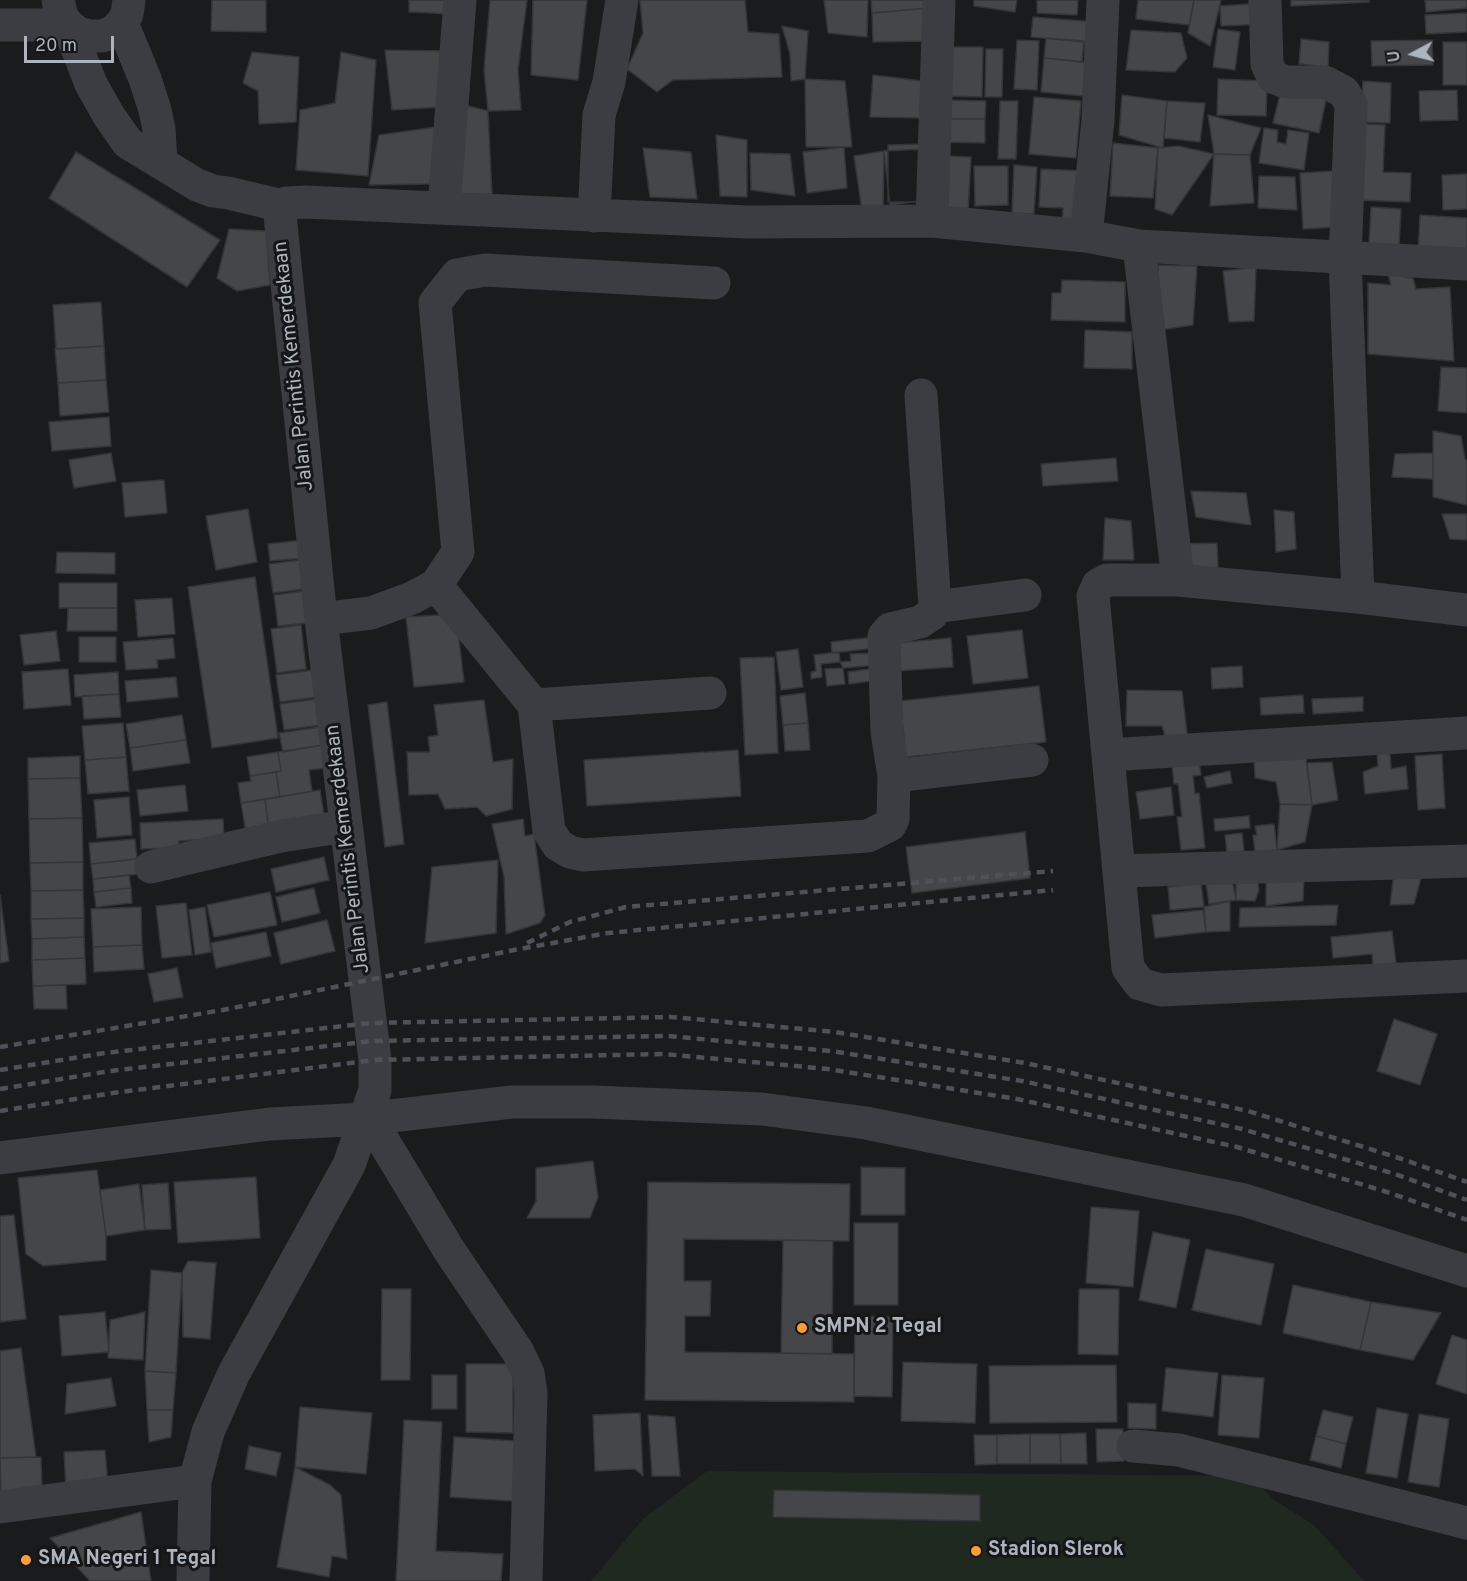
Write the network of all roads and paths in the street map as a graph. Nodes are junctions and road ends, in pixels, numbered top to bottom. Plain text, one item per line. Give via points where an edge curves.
1 (460, 0) edge
2 (622, 0) edge
3 (939, 0) edge
4 (1103, 0) edge
5 (1265, 0) edge
6 (126, 11) edge
7 (63, 13) edge
8 (0, 25) edge
9 (161, 163) junction
10 (279, 205) junction
11 (444, 208) junction
12 (594, 216) junction
13 (932, 221) junction
14 (1086, 236) junction
15 (1139, 246) junction
16 (1345, 259) junction
17 (1467, 264) edge
18 (714, 283) dead end
19 (921, 395) dead end
20 (1178, 580) junction
21 (436, 585) junction
22 (1025, 595) dead end
23 (1358, 597) junction
24 (935, 607) junction
25 (1467, 610) edge
26 (321, 619) junction
27 (710, 693) dead end
28 (534, 705) junction
29 (1467, 733) edge
30 (1108, 755) junction
31 (1032, 760) dead end
32 (894, 776) junction
33 (346, 826) junction
34 (1467, 861) edge
35 (150, 867) dead end
36 (1119, 871) junction
37 (1467, 976) edge
38 (365, 1119) junction
39 (0, 1158) edge
40 (1467, 1271) edge
41 (1133, 1446) dead end
42 (195, 1481) junction
43 (0, 1507) edge
44 (1467, 1523) edge
45 (193, 1581) edge
46 (526, 1581) edge

1 - 11 street
2 - 12 street via 609,82 599,115
3 - 13 street
4 - 14 street via 1098,120
5 - 16 street via 1267,64 1272,77 1286,82 1325,82 1344,92 1351,105
6 - 7 street via 113,32 102,36 78,33
6 - 9 street via 155,110
7 - 8 street
7 - 9 street via 91,84 109,116 128,143
9 - 10 street via 213,192
10 - 11 street via 305,202
10 - 26 street, Jalan Perintis Kemerdekaan
11 - 12 street
12 - 13 street via 748,222
13 - 14 street
14 - 15 street
15 - 16 street
15 - 20 street
16 - 17 street
16 - 23 street
18 - 21 street via 484,270 457,275 435,303 458,552
19 - 24 street
20 - 23 street
20 - 30 street via 1107,580 1098,585 1093,596
21 - 26 street via 371,613
21 - 28 street
22 - 24 street
23 - 25 street
24 - 32 street via 920,622 890,629 884,636 887,732
26 - 33 street, Jalan Perintis Kemerdekaan
27 - 28 street
28 - 32 street via 549,831 558,845 583,855 868,836 890,825 893,819
29 - 30 street
30 - 36 street
31 - 32 street
33 - 35 street via 281,836
33 - 38 street, Jalan Perintis Kemerdekaan via 375,1060 375,1090
34 - 36 street
36 - 37 street via 1128,968 1140,984 1161,990
38 - 39 street via 270,1124
38 - 40 street via 512,1102 593,1102 762,1109 866,1123 1244,1200
38 - 42 street, Jalan Perintis Kemerdekaan via 349,1165 234,1373 208,1432
38 - 46 street via 384,1142 449,1250 519,1352 528,1373 531,1393
41 - 44 street via 1179,1450
42 - 43 street
42 - 45 street, Jalan Perintis Kemerdekaan

